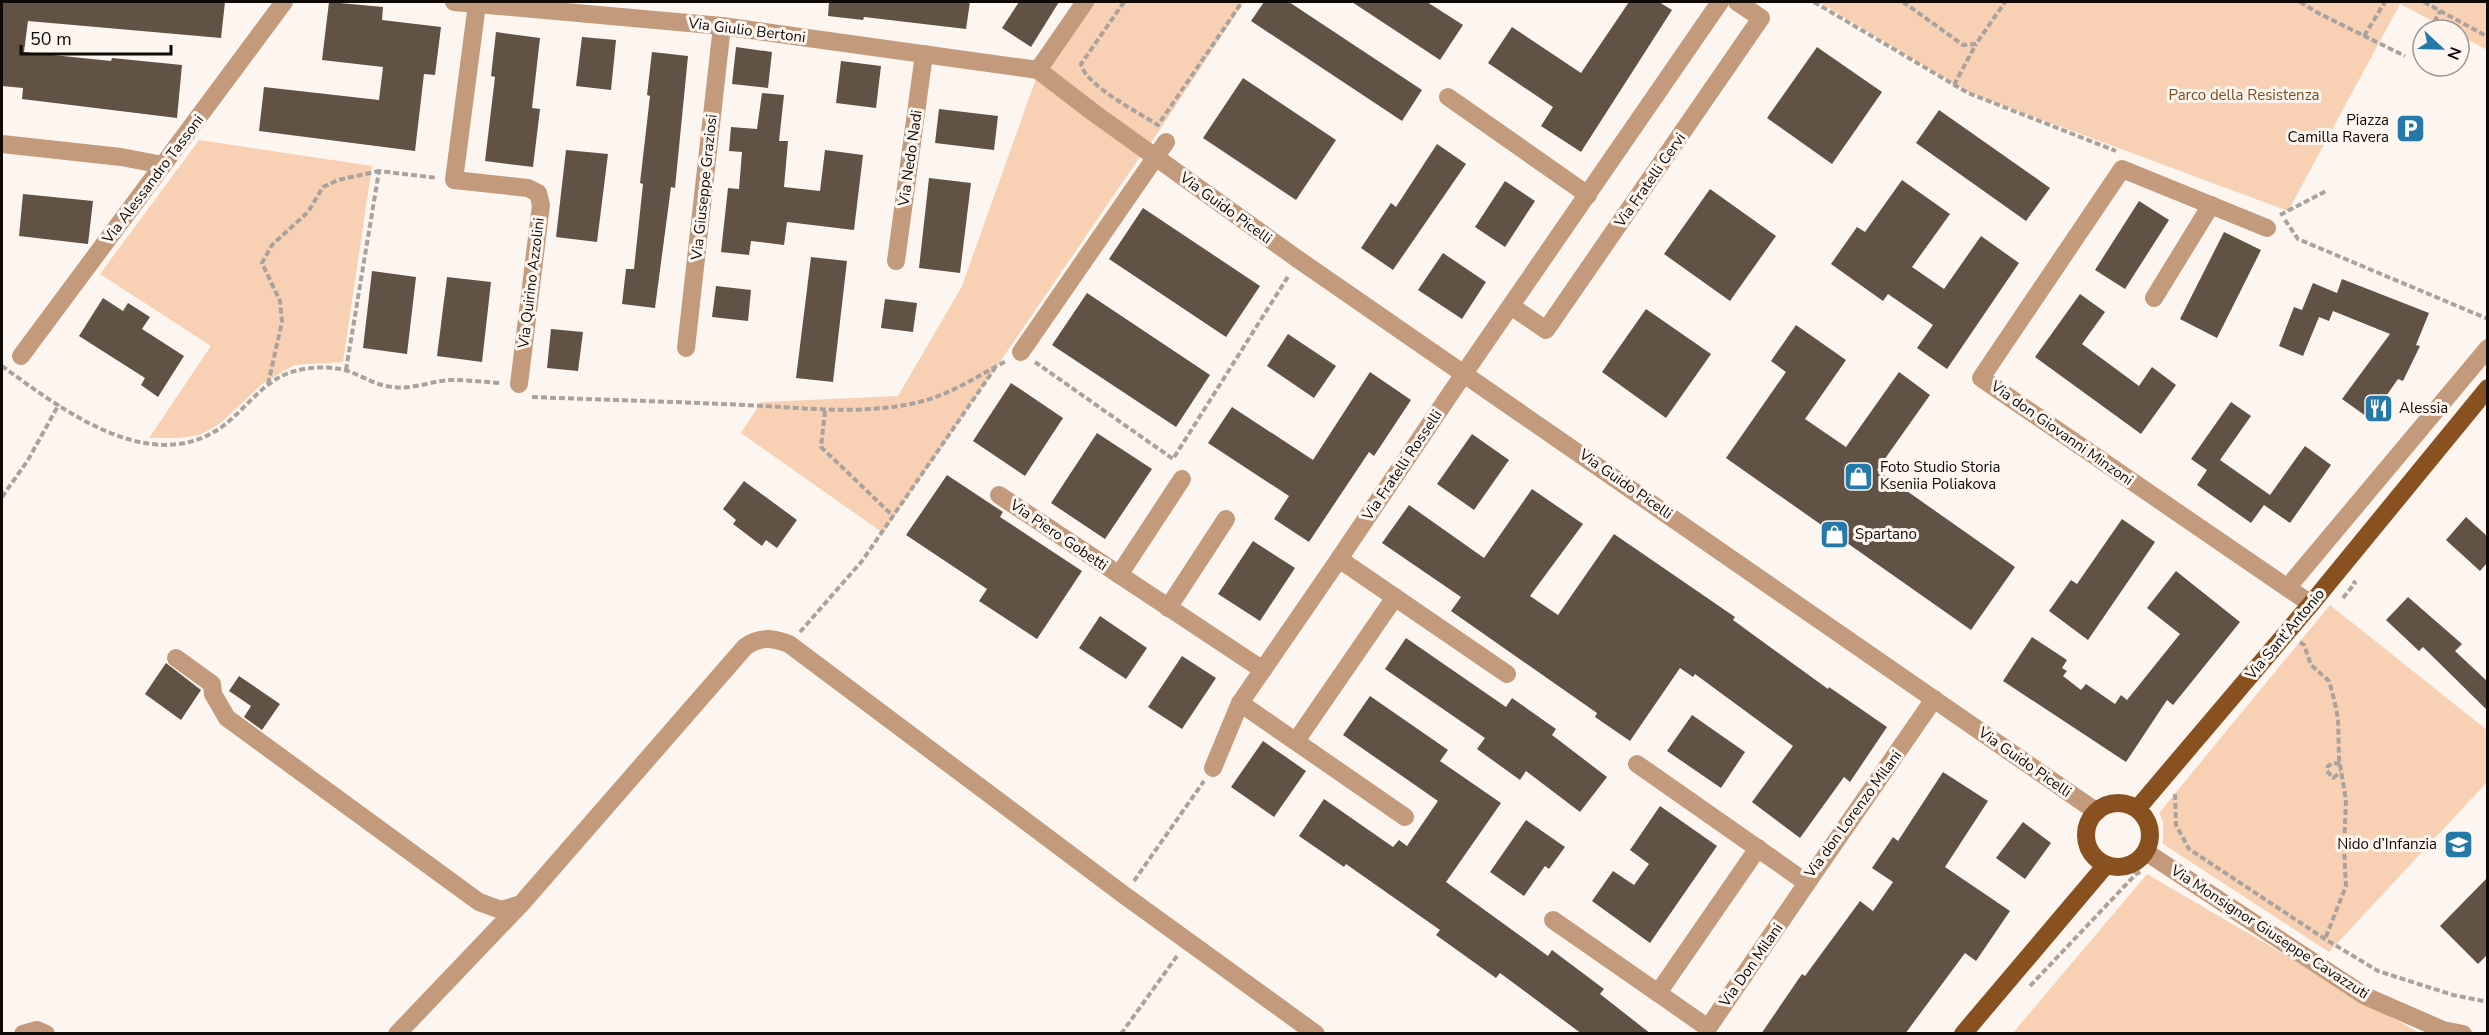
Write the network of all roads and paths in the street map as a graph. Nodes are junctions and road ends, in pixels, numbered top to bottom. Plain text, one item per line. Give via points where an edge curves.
1 (284, 2) edge
2 (454, 2) edge
3 (1085, 2) edge
4 (1124, 2) edge
5 (1242, 2) edge
6 (1720, 2) edge
7 (1737, 2) edge
8 (1814, 2) edge
9 (1903, 2) edge
10 (2005, 2) edge
11 (2300, 2) edge
12 (2385, 2) edge
13 (2424, 2) edge
14 (477, 4) junction
15 (2440, 11) junction
16 (2436, 18) edge
17 (722, 26) junction
18 (2364, 36) junction
19 (2487, 37) edge
20 (1976, 44) junction
21 (924, 54) junction
22 (2405, 56) dead end
23 (1038, 70) junction
24 (1954, 85) junction
25 (1448, 97) dead end
26 (1144, 116) junction
27 (1139, 125) dead end
28 (2, 144) edge
29 (1160, 150) junction
30 (2127, 155) dead end
31 (163, 165) junction
32 (379, 171) junction
33 (454, 180) junction
34 (2328, 190) dead end
35 (1588, 195) junction
36 (2211, 205) junction
37 (2282, 215) junction
38 (2269, 220) joint
39 (896, 261) dead end
40 (1291, 273) dead end
41 (2154, 298) dead end
42 (1511, 306) junction
43 (2487, 319) edge
44 (686, 348) dead end
45 (2487, 348) edge
46 (1021, 352) junction
47 (21, 356) dead end
48 (998, 365) junction
49 (2, 366) edge
50 (346, 370) junction
51 (1465, 372) junction
52 (268, 384) junction
53 (519, 384) junction
54 (2487, 388) edge
55 (59, 404) junction
56 (825, 411) junction
57 (2411, 441) junction
58 (2430, 458) junction
59 (1182, 479) dead end
60 (999, 495) dead end
61 (2, 497) edge
62 (893, 516) junction
63 (1226, 519) dead end
64 (1339, 559) junction
65 (1119, 575) junction
66 (2288, 587) junction
67 (1395, 597) junction
68 (2311, 604) junction
69 (1168, 608) junction
70 (789, 644) junction
71 (2304, 645) dead end
72 (176, 658) dead end
73 (1263, 670) junction
74 (1507, 674) dead end
75 (1934, 699) junction
76 (1240, 703) junction
77 (1296, 741) junction
78 (1637, 764) dead end
79 (2340, 764) junction
80 (1213, 768) joint
81 (2341, 772) junction
82 (2176, 784) dead end
83 (2137, 809) junction
84 (2097, 812) junction
85 (1405, 817) dead end
86 (1758, 848) junction
87 (2145, 861) junction
88 (2106, 865) junction
89 (1808, 883) junction
90 (1124, 895) junction
91 (522, 903) junction
92 (1553, 920) dead end
93 (2325, 939) junction
94 (1188, 941) junction
95 (2028, 989) dead end
96 (1658, 993) junction
97 (2487, 1002) edge
98 (1969, 1032) edge
99 (23, 1034) edge
100 (45, 1034) edge
101 (397, 1034) edge
102 (1121, 1034) edge
103 (1316, 1034) edge
104 (2463, 1034) edge

1 - 31 street, Via Alessandro Tassoni
2 - 14 street, Via Giulio Bertoni
3 - 23 street
4 - 26 path via 1081,64 1082,72
5 - 26 path via 1158,125
6 - 35 street
7 - 42 street, Via Fratelli Cervi via 1761,18 1546,330
8 - 24 path
9 - 20 path via 1963,45
10 - 20 path
11 - 18 path
12 - 18 path
13 - 15 path
14 - 17 street, Via Giulio Bertoni
14 - 33 street
15 - 16 path
15 - 19 path
17 - 21 street, Via Giulio Bertoni
17 - 44 street, Via Giuseppe Graziosi
18 - 22 path
20 - 24 path
21 - 23 street, Via Giulio Bertoni
21 - 39 street, Via Nedo Nadi
23 - 29 street, Via Guido Picelli
24 - 30 path
25 - 35 street
26 - 27 path
28 - 31 street
29 - 46 street
29 - 51 street, Via Guido Picelli via 1299,260
31 - 47 street, Via Alessandro Tassoni
32 - 33 path
32 - 50 path
32 - 52 path via 323,187 309,212 272,245 262,263 280,301 282,322
33 - 53 street, Via Quirino Azzolini via 528,188 538,193 541,206
34 - 37 path
35 - 42 street
36 - 38 street, Via don Giovanni Minzoni
36 - 41 street
36 - 66 street, Via don Giovanni Minzoni via 2122,169 1981,378
37 - 38 path
37 - 43 path via 2298,239
40 - 46 path via 1173,459
42 - 51 street
45 - 57 street, Via Sant'Antonio
46 - 48 path
48 - 56 path via 946,393 916,403
48 - 62 path
49 - 55 path
50 - 52 path via 306,368
50 - 53 path via 390,387 449,380
51 - 64 street, Via Fratelli Rosselli
51 - 75 street, Via Guido Picelli
52 - 55 path via 213,433 178,444 157,445 96,429
53 - 56 path via 517,396
54 - 58 main road, Via Sant'Antonio
55 - 61 path
56 - 62 path via 821,447
57 - 58 street
57 - 66 street, Via Sant'Antonio
58 - 68 main road, Via Sant'Antonio
59 - 65 street, Via Piero Gobetti
60 - 65 street, Via Piero Gobetti
62 - 70 path via 862,561
63 - 69 street
64 - 67 street
64 - 73 street, Via Fratelli Rosselli
65 - 69 street, Via Piero Gobetti
66 - 68 street, Via don Giovanni Minzoni
67 - 74 street
67 - 77 street
68 - 83 main road, Via Sant'Antonio
69 - 73 street, Via Piero Gobetti
70 - 90 street
70 - 91 street via 766,638 745,647
71 - 79 path via 2312,665 2329,681 2332,690
72 - 91 street via 212,684 213,694 227,718 479,902 501,910
73 - 76 street, Via Fratelli Rosselli
75 - 84 street, Via Guido Picelli
75 - 89 street, Via don Lorenzo Milani
76 - 77 street
76 - 80 street, Via Fratelli Rosselli
77 - 85 street
78 - 86 street, Via don Lorenzo Milani
79 - 81 path
79 - 81 path via 2328,766 2327,771 2333,778
80 - 90 path
81 - 93 path via 2346,800 2346,886
82 - 93 path via 2176,825 2189,849
83 - 84 main road via 2121,803
83 - 87 main road via 2148,824
84 - 88 main road via 2087,830 2087,841 2097,859
86 - 89 street, Via don Lorenzo Milani
86 - 96 street
87 - 88 main road
87 - 95 path
87 - 104 street, Via Monsignor Giuseppe Cavazzuti via 2365,996 2443,1030
88 - 98 main road
89 - 96 street, Via Don Milani via 1708,1028
90 - 94 street
91 - 101 street
92 - 96 street
93 - 97 path via 2378,971
94 - 102 path
94 - 103 street
99 - 100 street via 37,1030

